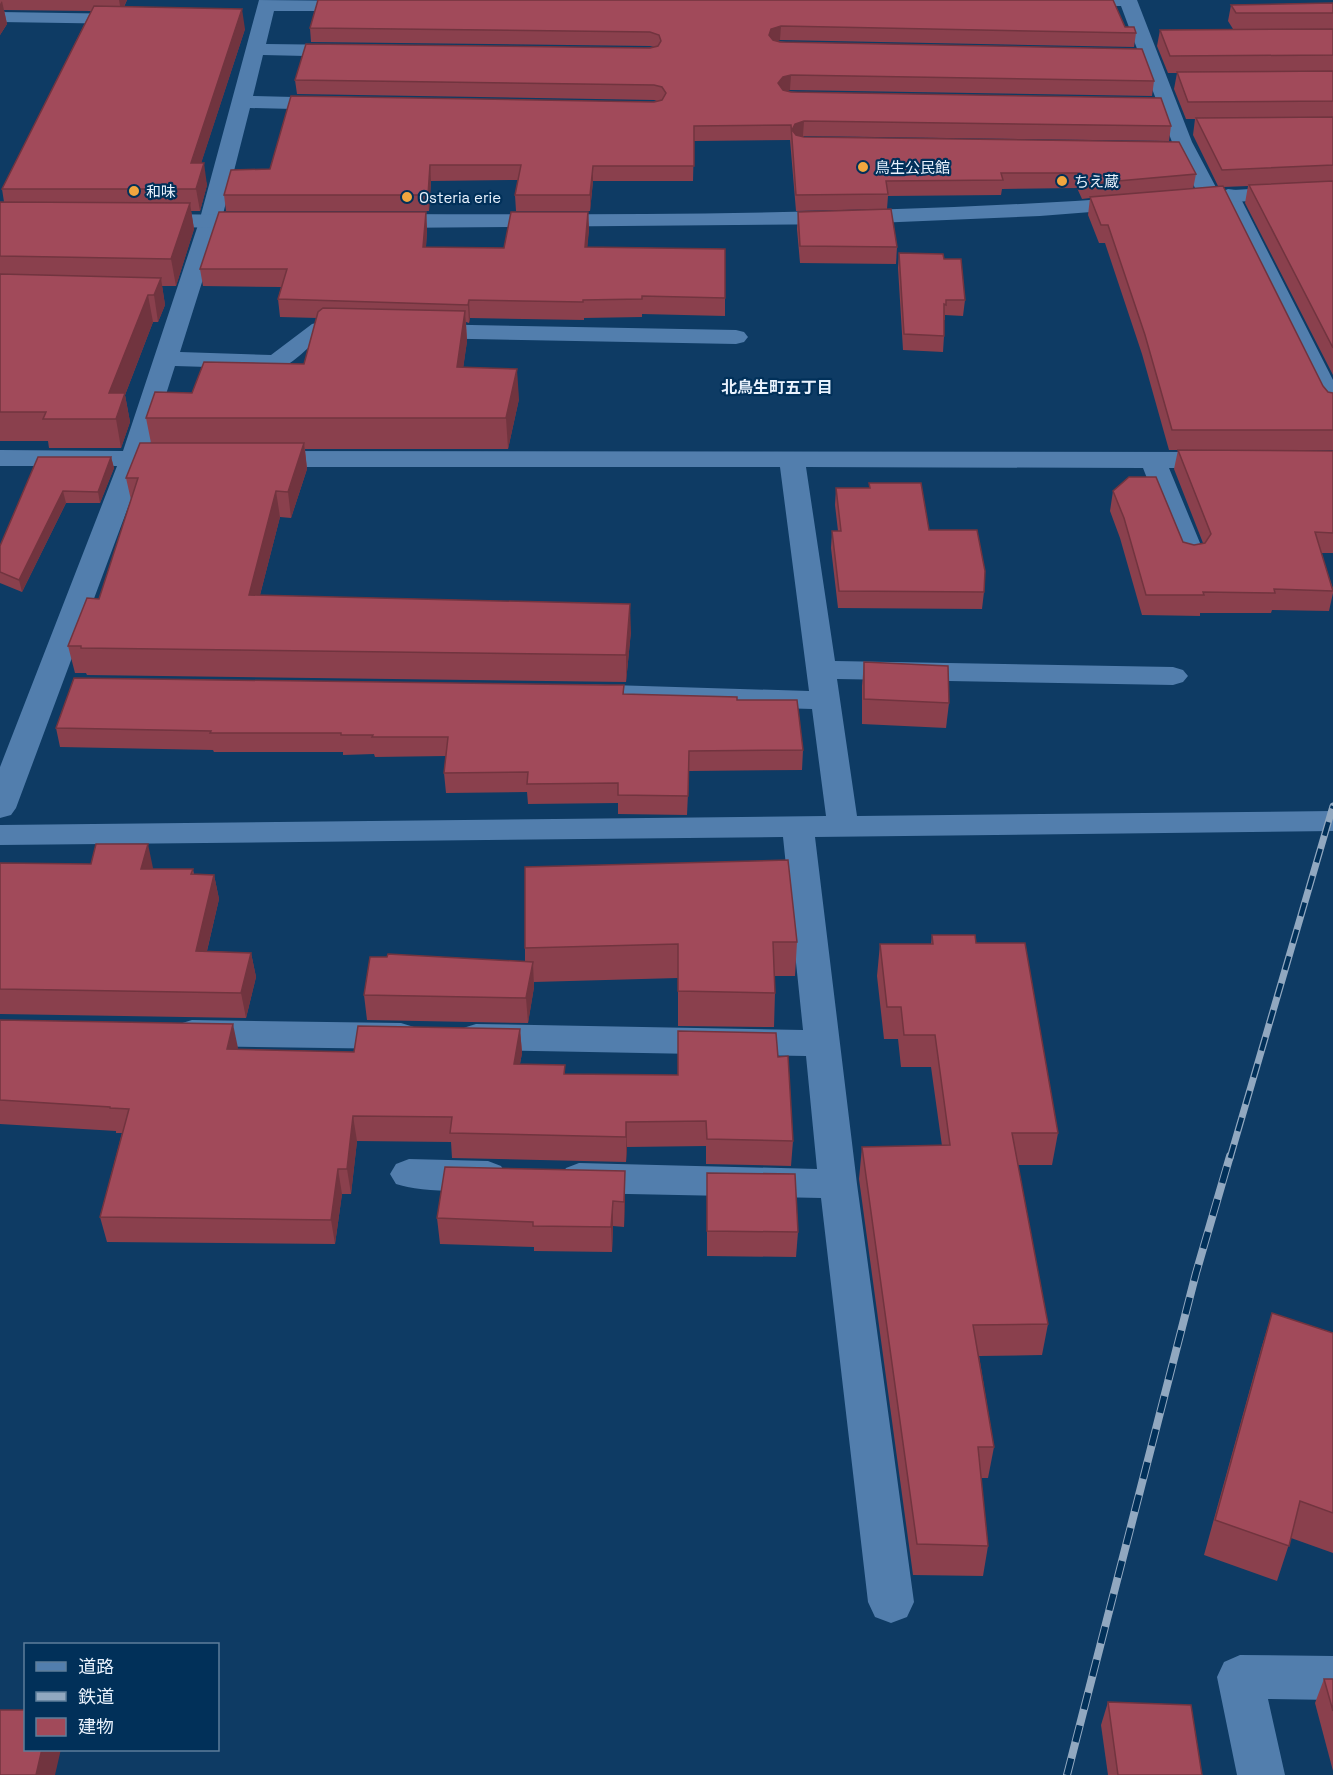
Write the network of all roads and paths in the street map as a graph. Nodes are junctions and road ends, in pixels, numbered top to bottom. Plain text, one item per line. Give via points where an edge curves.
1 (141, 0) edge
2 (1058, 1) edge
3 (1128, 1) edge
4 (384, 6) edge
5 (265, 9) edge
6 (0, 17) edge
7 (238, 21) edge
8 (1166, 38) edge
9 (1146, 46) junction
10 (255, 49) junction
11 (363, 51) edge
12 (1125, 55) edge
13 (1182, 80) edge
14 (1159, 81) junction
15 (241, 102) junction
16 (347, 104) edge
17 (1144, 104) edge
18 (1167, 104) junction
19 (1176, 127) junction
20 (1198, 127) edge
21 (1162, 149) edge
22 (1186, 149) junction
23 (1333, 190) edge
24 (1219, 196) junction
25 (128, 221) edge
26 (210, 222) junction
27 (281, 222) edge
28 (364, 222) edge
29 (380, 330) edge
30 (403, 331) edge
31 (736, 337) dead end
32 (166, 359) junction
33 (1333, 404) edge
34 (0, 458) edge
35 (133, 459) junction
36 (205, 459) edge
37 (241, 459) edge
38 (792, 459) junction
39 (1153, 460) junction
40 (1243, 460) edge
41 (1191, 555) edge
42 (821, 670) junction
43 (1173, 676) dead end
44 (547, 693) edge
45 (826, 700) junction
46 (0, 808) edge
47 (1333, 821) edge
48 (798, 825) junction
49 (843, 826) junction
50 (0, 835) edge
51 (155, 1032) edge
52 (823, 1043) junction
53 (409, 1174) dead end
54 (838, 1184) junction
55 (891, 1602) dead end
56 (1333, 1678) edge
57 (1261, 1775) edge

1 - 6 street via 137,20
2 - 3 street
3 - 9 street
4 - 5 street
5 - 7 street
5 - 10 street
8 - 9 street
9 - 12 street
9 - 14 street
10 - 11 street
10 - 15 street
13 - 14 street
14 - 18 street
15 - 16 street
15 - 26 street
17 - 18 street
18 - 19 street
19 - 20 street
19 - 22 street
21 - 22 street
22 - 24 street
23 - 24 street
24 - 28 street via 823,220
24 - 33 street
25 - 26 street
26 - 27 street
26 - 32 street via 174,296
29 - 32 street via 320,329 277,362
30 - 31 street
32 - 35 street
34 - 35 street
35 - 36 street
35 - 46 street via 59,686
37 - 38 street
38 - 39 street
38 - 42 street
39 - 40 street
39 - 41 street
42 - 43 street
42 - 45 street
44 - 45 street
45 - 49 street
47 - 49 street
48 - 49 street
48 - 50 street
48 - 52 street
51 - 52 street
52 - 54 street
53 - 54 street
54 - 55 street
56 - 57 street via 1240,1677

